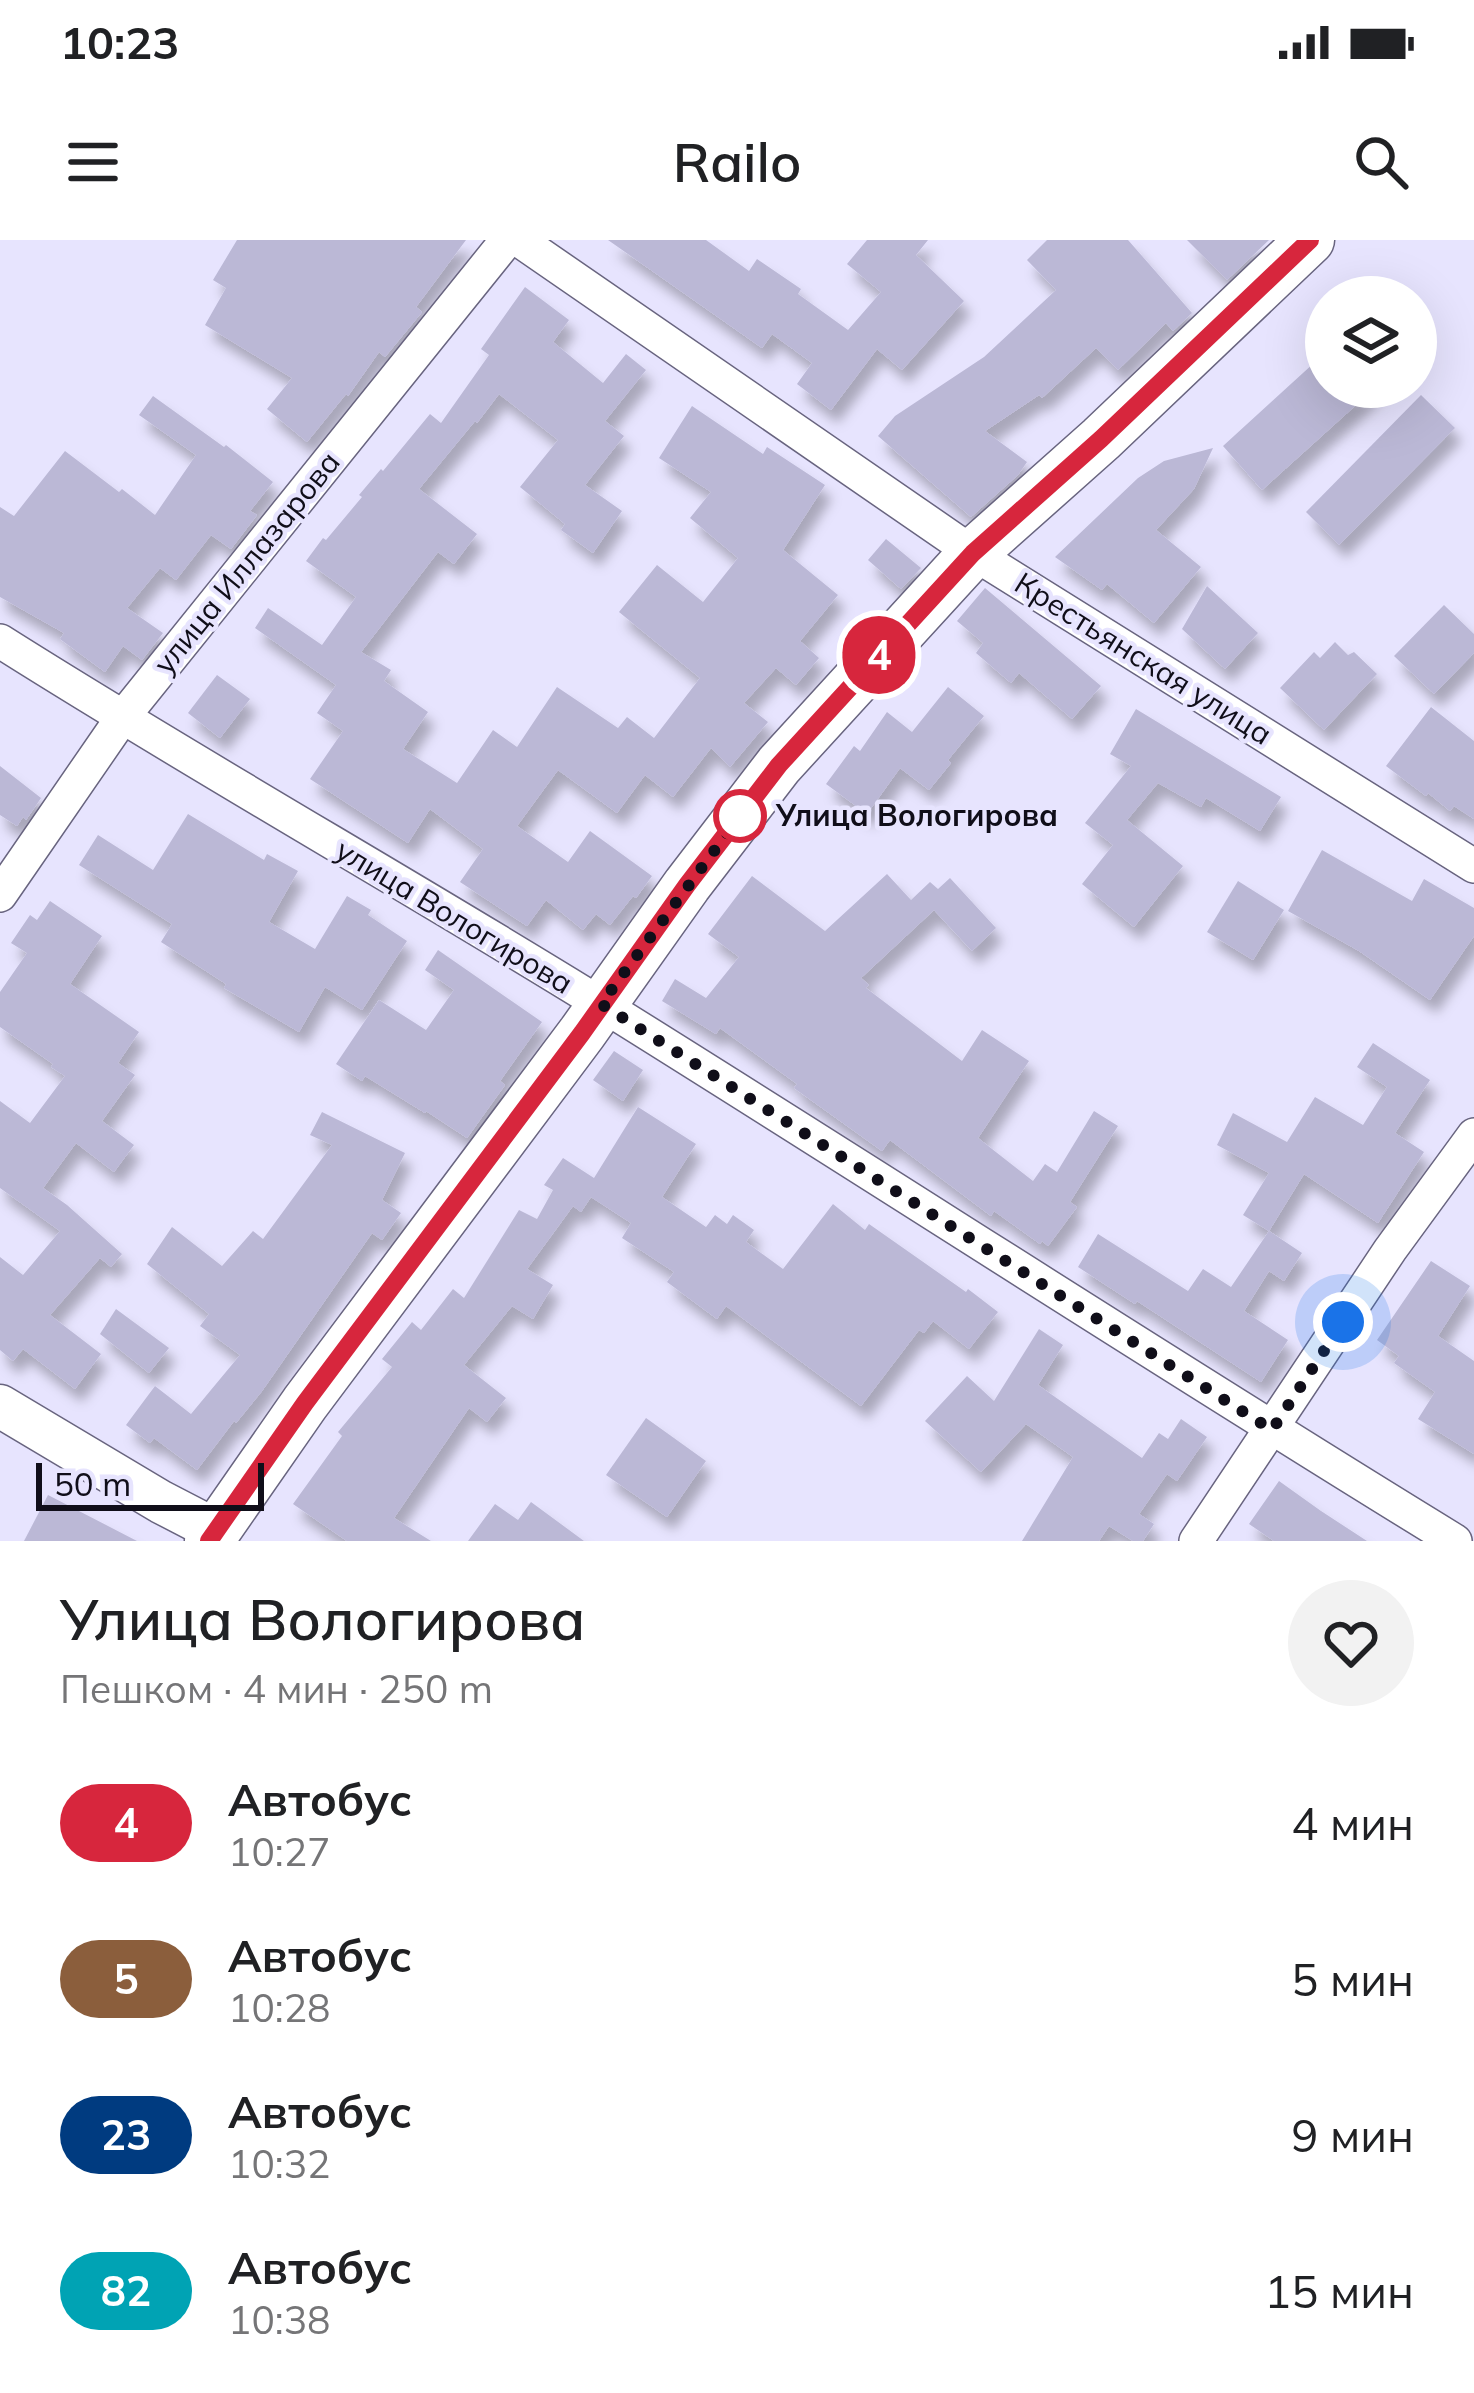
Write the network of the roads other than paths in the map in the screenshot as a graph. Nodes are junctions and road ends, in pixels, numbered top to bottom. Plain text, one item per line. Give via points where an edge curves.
1 (507, 240) edge
2 (519, 240) edge
3 (1310, 240) edge
4 (973, 553) junction
5 (0, 640) edge
6 (122, 718) junction
7 (1474, 866) edge
8 (0, 895) edge
9 (601, 1004) junction
10 (1474, 1136) edge
11 (0, 1406) edge
12 (1272, 1430) junction
13 (220, 1537) edge
14 (1196, 1541) edge
15 (1455, 1541) edge

1 - 6 street, улица Иллазарова
2 - 4 street, Крестьянская улица
3 - 4 main road
4 - 7 street, Крестьянская улица
4 - 9 main road via 779,765
5 - 6 street, улица Вологирова
6 - 8 street, улица Иллазарова
6 - 9 street, улица Вологирова
9 - 12 street, улица Вологирова
9 - 13 main road via 305,1403
10 - 12 street
11 - 13 street
12 - 14 street
12 - 15 street, улица Вологирова

